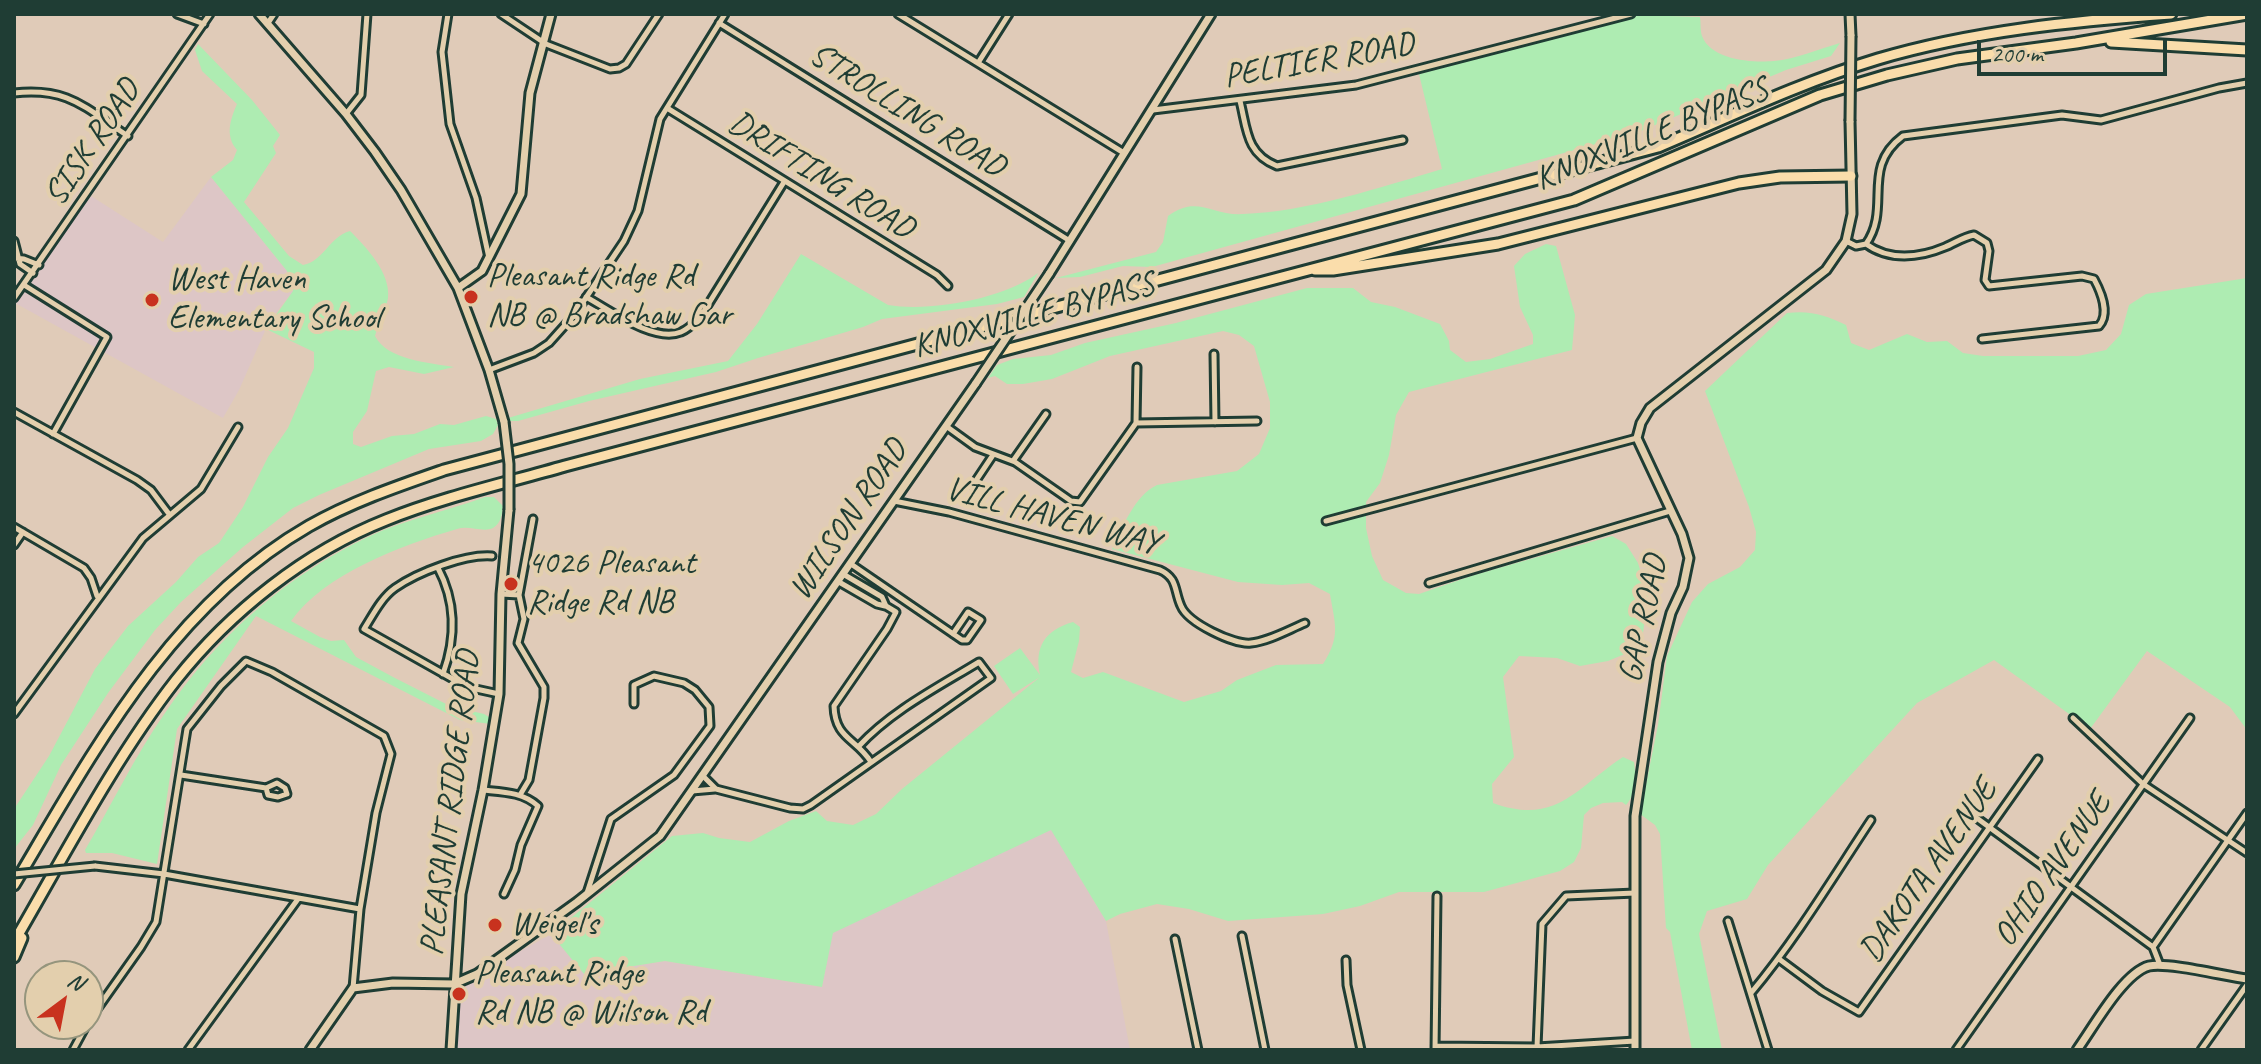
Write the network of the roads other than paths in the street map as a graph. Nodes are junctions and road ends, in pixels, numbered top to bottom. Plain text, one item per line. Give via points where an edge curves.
1 (177, 14) edge
2 (210, 14) edge
3 (259, 14) edge
4 (274, 14) edge
5 (367, 14) edge
6 (448, 14) edge
7 (501, 14) edge
8 (551, 14) edge
9 (659, 14) edge
10 (725, 14) edge
11 (898, 14) edge
12 (1009, 14) edge
13 (1211, 14) edge
14 (1631, 14) edge
15 (1850, 14) edge
16 (2171, 14) edge
17 (2247, 14) edge
18 (2144, 15) edge
19 (268, 23) junction
20 (719, 23) junction
21 (204, 24) junction
22 (542, 40) junction
23 (2076, 43) junction
24 (2247, 50) edge
25 (978, 63) junction
26 (2247, 83) edge
27 (14, 93) edge
28 (1240, 101) junction
29 (667, 108) junction
30 (1153, 110) junction
31 (346, 114) junction
32 (128, 136) junction
33 (1403, 140) dead end
34 (1124, 153) junction
35 (1851, 176) junction
36 (784, 182) junction
37 (14, 241) edge
38 (1070, 241) junction
39 (1846, 241) junction
40 (1866, 244) junction
41 (16, 258) edge
42 (490, 259) junction
43 (39, 265) junction
44 (1304, 270) junction
45 (33, 273) junction
46 (24, 285) junction
47 (948, 286) dead end
48 (458, 288) junction
49 (586, 297) junction
50 (14, 298) edge
51 (1982, 339) dead end
52 (1214, 354) dead end
53 (1137, 367) dead end
54 (489, 370) junction
55 (14, 412) edge
56 (1046, 414) dead end
57 (1257, 421) dead end
58 (1215, 422) junction
59 (1136, 423) junction
60 (945, 426) junction
61 (238, 427) dead end
62 (53, 434) junction
63 (1637, 438) junction
64 (993, 455) junction
65 (1013, 461) junction
66 (973, 485) dead end
67 (893, 501) junction
68 (1670, 511) junction
69 (169, 514) junction
70 (533, 519) dead end
71 (1326, 521) dead end
72 (14, 527) edge
73 (23, 532) junction
74 (14, 545) edge
75 (492, 556) dead end
76 (851, 564) junction
77 (438, 568) junction
78 (841, 578) junction
79 (1429, 583) dead end
80 (501, 594) junction
81 (519, 595) junction
82 (97, 597) junction
83 (1305, 623) dead end
84 (953, 634) junction
85 (443, 674) junction
86 (499, 694) junction
87 (634, 704) dead end
88 (14, 714) edge
89 (2073, 718) dead end
90 (2190, 718) dead end
91 (858, 747) junction
92 (2038, 759) dead end
93 (871, 762) junction
94 (181, 775) junction
95 (703, 776) junction
96 (2143, 784) junction
97 (266, 788) dead end
98 (716, 789) junction
99 (483, 790) junction
100 (692, 791) junction
101 (520, 795) junction
102 (1963, 808) dead end
103 (2247, 813) edge
104 (1871, 820) dead end
105 (1989, 827) junction
106 (2228, 840) junction
107 (2247, 853) edge
108 (14, 874) edge
109 (164, 874) junction
110 (14, 885) edge
111 (2071, 887) junction
112 (1635, 893) junction
113 (504, 894) dead end
114 (587, 894) junction
115 (1437, 896) dead end
116 (298, 898) junction
117 (37, 903) junction
118 (360, 909) junction
119 (1728, 921) dead end
120 (1242, 936) dead end
121 (1175, 939) dead end
122 (14, 942) edge
123 (2153, 947) junction
124 (14, 957) edge
125 (1779, 959) junction
126 (1346, 960) dead end
127 (2160, 965) junction
128 (2247, 982) edge
129 (454, 984) junction
130 (353, 988) junction
131 (1751, 993) junction
132 (104, 999) edge
133 (1635, 1046) edge
134 (1537, 1047) junction
135 (1435, 1048) edge
136 (188, 1050) edge
137 (310, 1050) edge
138 (451, 1050) edge
139 (1198, 1050) edge
140 (1265, 1050) edge
141 (1361, 1050) edge
142 (1768, 1050) edge
143 (1956, 1050) edge
144 (2077, 1050) edge
145 (2201, 1050) edge

1 - 21 street
2 - 21 street, SISK ROAD
3 - 19 street, PLEASANT RIDGE ROAD
4 - 19 street
5 - 31 street via 361,95
6 - 42 street via 442,52 450,124
7 - 22 street
8 - 22 street
9 - 22 street via 619,68 575,57
10 - 20 street
11 - 25 street
12 - 25 street
13 - 30 street, WILSON ROAD
14 - 28 street, PELTIER ROAD via 1356,85
15 - 35 street, bridge
16 - 18 highway, KNOXVILLE BYPASS
17 - 23 highway, KNOXVILLE BYPASS
18 - 110 highway, KNOXVILLE BYPASS via 2018,29 1880,59 1811,81 1658,147 444,470 371,495 308,527 262,559 190,623 152,665 86,763
19 - 31 street, PLEASANT RIDGE ROAD
20 - 29 street
20 - 38 street, STROLLING ROAD
21 - 32 street, SISK ROAD
22 - 42 street via 530,93 521,194
23 - 24 highway
23 - 44 highway, KNOXVILLE BYPASS via 1957,59 1887,75 1820,95 1574,200
25 - 34 street
26 - 40 street via 2101,120 2062,115 1903,136 1882,159 1877,223
27 - 32 street via 56,92
28 - 30 street, PELTIER ROAD
28 - 33 street via 1253,150 1277,166
29 - 36 street, DRIFTING ROAD
29 - 49 street via 633,223
30 - 34 street, WILSON ROAD
31 - 48 street, PLEASANT RIDGE ROAD via 401,190
32 - 43 street, SISK ROAD
34 - 38 street, WILSON ROAD
35 - 39 street
35 - 44 highway via 1739,183 1498,244
36 - 47 street, DRIFTING ROAD
36 - 49 street via 691,327 667,335 654,333
37 - 41 street
38 - 60 street, WILSON ROAD, bridge
39 - 40 street
39 - 63 street via 1826,270 1650,408
40 - 51 street via 1877,252 1907,256 1974,235 1987,243 1989,286 2094,279 2105,313 2099,326
41 - 43 street
41 - 45 street
42 - 48 street
43 - 45 street, SISK ROAD
44 - 117 highway, KNOXVILLE BYPASS via 450,498 385,520 329,548 262,595 176,680 111,776
45 - 46 street, SISK ROAD
46 - 50 street, SISK ROAD
46 - 62 street via 107,337
48 - 54 street, PLEASANT RIDGE ROAD
49 - 54 street via 549,343
52 - 58 street
53 - 59 street
54 - 80 street, PLEASANT RIDGE ROAD, bridge via 509,464
55 - 62 street
56 - 65 street
57 - 58 street
58 - 59 street
59 - 65 street via 1080,502
60 - 64 street
60 - 67 street, WILSON ROAD
61 - 69 street via 201,489
62 - 69 street via 137,480
63 - 68 street, GAP ROAD
63 - 71 street
64 - 65 street
64 - 66 street
67 - 76 street, WILSON ROAD
67 - 83 street, VILL HAVEN WAY via 1160,570 1174,581 1189,618 1241,643
68 - 79 street
68 - 112 street, GAP ROAD via 1689,558 1658,662 1635,816
69 - 82 street
70 - 81 street
72 - 73 street
73 - 74 street
73 - 82 street via 84,568
75 - 77 street
76 - 78 street, WILSON ROAD
76 - 84 street
77 - 85 street via 452,613 451,652
77 - 85 street via 394,589 364,629
78 - 91 street via 896,612 834,706 837,727
78 - 95 street, WILSON ROAD
80 - 81 street
80 - 86 street, PLEASANT RIDGE ROAD
81 - 101 street via 524,619 518,643 544,687 534,760
82 - 88 street
84 - 84 street via 967,640 981,620 968,612
85 - 86 street via 467,687
86 - 99 street, PLEASANT RIDGE ROAD
87 - 114 street via 634,685 640,680 654,676 677,681 695,690 709,707 710,726 674,775 611,819
89 - 96 street
90 - 96 street, OHIO AVENUE
91 - 93 street
91 - 93 street via 912,703 979,662 991,678
92 - 105 street, DAKOTA AVENUE
93 - 98 street via 803,809
94 - 97 street
94 - 109 street
94 - 118 street via 187,729 246,661 384,736 391,754
95 - 98 street
95 - 100 street, WILSON ROAD
96 - 106 street
96 - 111 street, OHIO AVENUE
98 - 100 street
99 - 101 street
99 - 129 street, PLEASANT RIDGE ROAD via 461,894
100 - 114 street, WILSON ROAD via 652,846
101 - 113 street via 538,806
102 - 105 street
103 - 106 street
104 - 125 street
105 - 111 street
105 - 125 street, DAKOTA AVENUE via 1859,1012
106 - 107 street
106 - 123 street
108 - 109 street, bridge via 95,866
109 - 116 street
109 - 132 street via 156,922
111 - 123 street
111 - 143 street, OHIO AVENUE
112 - 133 street, GAP ROAD
112 - 134 street via 1566,896 1542,924
114 - 129 street, WILSON ROAD via 477,974
115 - 135 street
116 - 118 street
116 - 136 street
117 - 122 highway, KNOXVILLE BYPASS
117 - 124 highway
118 - 130 street
119 - 131 street
120 - 140 street
121 - 139 street
123 - 127 street
125 - 131 street
126 - 141 street
127 - 128 street
127 - 144 street via 2131,977
128 - 145 street
129 - 130 street
129 - 138 street, PLEASANT RIDGE ROAD
130 - 137 street
131 - 142 street
133 - 134 street
134 - 135 street

